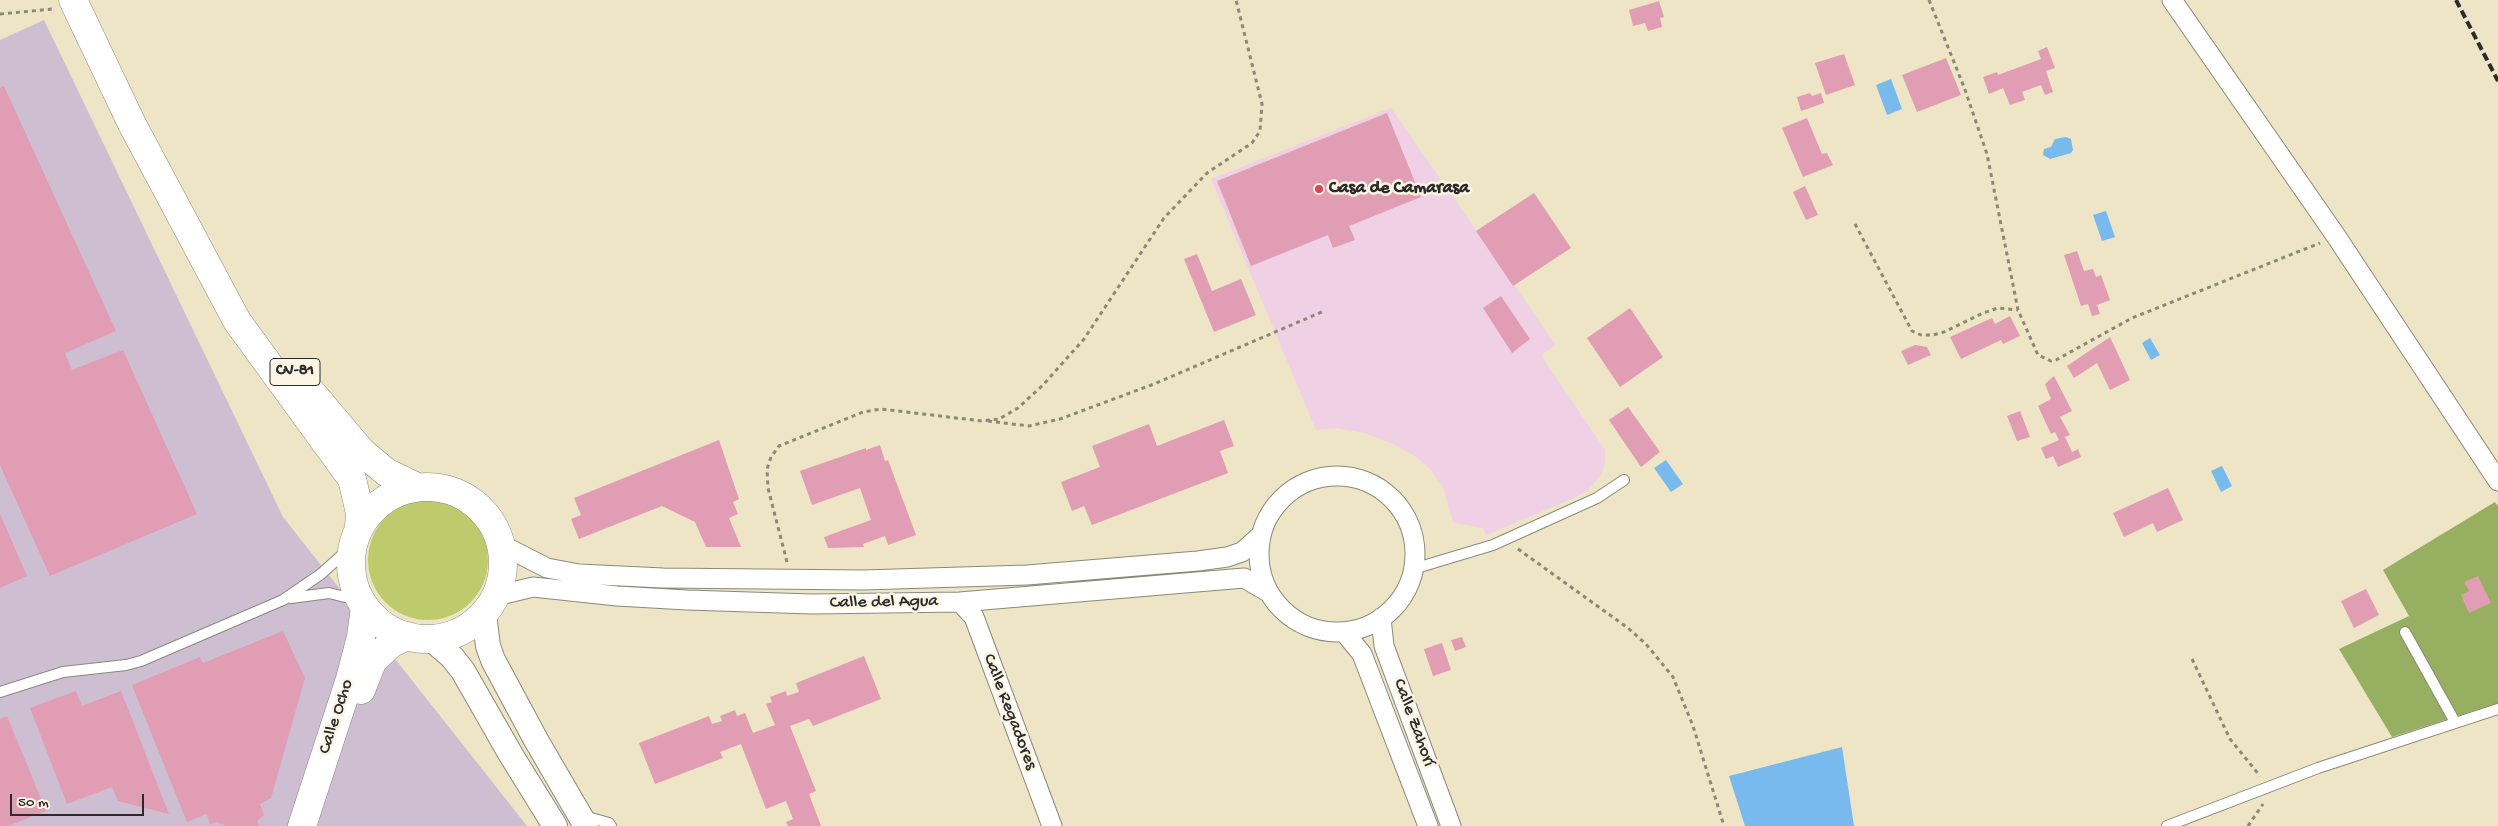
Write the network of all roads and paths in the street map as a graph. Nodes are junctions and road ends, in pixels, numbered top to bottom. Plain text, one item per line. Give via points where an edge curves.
1 (1236, 0) edge
2 (1929, 0) edge
3 (2172, 0) edge
4 (75, 4) edge
5 (0, 14) edge
6 (1855, 224) dead end
7 (2336, 236) junction
8 (192, 237) junction
9 (2018, 310) junction
10 (1324, 311) dead end
11 (982, 420) junction
12 (1624, 480) dead end
13 (2498, 481) edge
14 (417, 487) junction
15 (1261, 535) junction
16 (356, 537) junction
17 (1505, 540) junction
18 (502, 545) junction
19 (1414, 569) junction
20 (792, 580) junction
21 (1268, 592) junction
22 (283, 600) junction
23 (991, 600) junction
24 (960, 602) junction
25 (363, 604) junction
26 (490, 605) junction
27 (1381, 618) junction
28 (1344, 632) junction
29 (2405, 632) dead end
30 (419, 637) junction
31 (2192, 659) dead end
32 (0, 692) edge
33 (2498, 709) edge
34 (2455, 722) junction
35 (2269, 787) junction
36 (583, 820) edge
37 (302, 826) edge
38 (321, 826) edge
39 (555, 826) edge
40 (611, 826) edge
41 (1052, 826) edge
42 (1062, 826) edge
43 (1428, 826) edge
44 (1451, 826) edge
45 (1724, 826) edge
46 (2167, 826) edge
47 (2248, 826) edge

1 - 11 path via 1262,104 1260,130 1252,143 1207,173 1164,218 1084,339 1043,385 1018,408 999,419
2 - 9 path via 1987,154
3 - 7 street
4 - 5 path
4 - 8 main road, CV-81 via 132,124
6 - 9 path via 1912,331 1933,335 1998,308
7 - 9 path via 2132,318 2056,360 2038,355
7 - 13 street
8 - 14 main road, CV-81 via 240,304 339,427 386,472
8 - 16 main road, CV-81 via 237,321 352,479 360,513
10 - 11 path via 1154,384 1060,419 1029,426
11 - 20 path via 882,409 863,412 779,446 767,469 768,488
12 - 17 lane via 1597,498
14 - 16 main road via 383,500 370,512
14 - 18 main road via 440,487 461,494 479,507 493,524
15 - 19 street via 1270,513 1286,494 1306,482 1330,476 1354,478 1376,487 1395,502 1404,515 1415,545
15 - 20 street, Calle del Agua via 1242,552 1198,561 1027,575
15 - 21 street via 1258,555
16 - 22 lane via 321,574
16 - 25 main road via 351,574
17 - 19 lane
17 - 45 path via 1628,628 1673,676 1694,726
18 - 20 street, Calle del Agua via 529,561 564,572 663,578
18 - 26 main road via 502,579
19 - 27 street via 1396,605
21 - 23 street, Calle del Agua via 1244,578
21 - 28 street via 1282,610 1300,624 1322,631
22 - 25 lane via 305,594 329,593
22 - 32 lane via 141,661 63,672
23 - 24 street, Calle del Agua
23 - 42 street, Calle Regadores via 987,628
24 - 26 street, Calle del Agua via 812,604 687,600 533,587
24 - 41 street, Calle Regadores via 974,617
25 - 30 main road via 391,630
25 - 37 main road, Calle Ocho via 361,638 350,679
26 - 30 main road via 469,627 450,635
26 - 36 street via 487,640 493,660
27 - 28 street
27 - 44 street, Calle Zahorí via 1387,654
28 - 43 street, Calle Zahorí via 1362,654
29 - 34 lane
30 - 38 main road, Calle Ocho via 392,643 373,660
30 - 39 street via 452,657 463,672
31 - 35 path via 2230,739
33 - 34 lane
34 - 35 lane
35 - 46 lane
35 - 47 path via 2270,795
36 - 40 lane via 609,823

